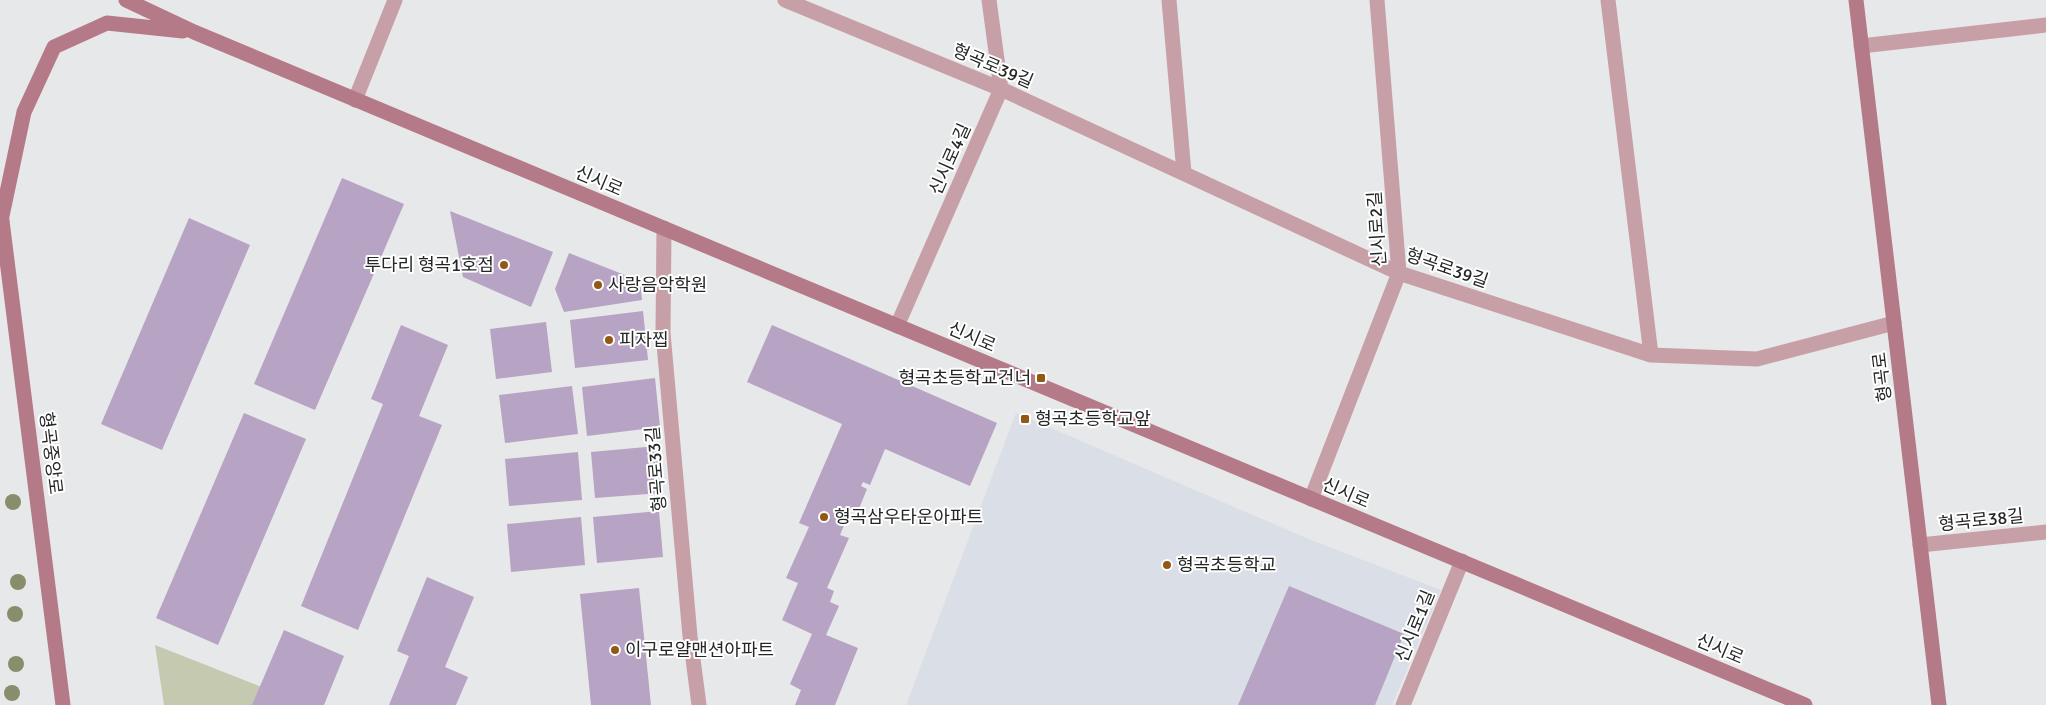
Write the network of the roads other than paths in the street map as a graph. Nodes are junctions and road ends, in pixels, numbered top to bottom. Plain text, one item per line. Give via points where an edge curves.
1 (126, 0) edge
2 (394, 0) edge
3 (785, 0) edge
4 (989, 0) edge
5 (1169, 0) edge
6 (1377, 0) edge
7 (1608, 0) edge
8 (1856, 0) edge
9 (2046, 25) edge
10 (194, 32) junction
11 (1862, 46) junction
12 (1001, 89) junction
13 (355, 100) junction
14 (1184, 173) junction
15 (1, 211) edge
16 (664, 228) junction
17 (1399, 273) junction
18 (1894, 323) junction
19 (897, 326) junction
20 (1651, 355) junction
21 (1311, 499) junction
22 (2046, 532) edge
23 (1920, 545) junction
24 (1462, 562) junction
25 (64, 705) edge
26 (699, 705) edge
27 (1403, 705) edge
28 (1805, 705) edge
29 (1938, 705) edge

1 - 10 street, 신시로
2 - 13 street
3 - 12 street, 형곡로39길
4 - 12 street
5 - 14 street
6 - 17 street, 신시로2길
7 - 20 street
8 - 11 street, 형곡로
9 - 11 street
10 - 13 street, 신시로
10 - 15 street, 형곡중앙로 via 107,23 54,47 24,112
11 - 18 street, 형곡로
12 - 14 street, 형곡로39길
12 - 19 street, 신시로4길
13 - 16 street, 신시로
14 - 17 street, 형곡로39길
15 - 25 street, 형곡중앙로
16 - 19 street, 신시로
16 - 26 street, 형곡로33길 via 663,333
17 - 20 street, 형곡로39길
17 - 21 street, 신시로2길
18 - 20 street, 형곡로39길 via 1757,359
18 - 23 street, 형곡로
19 - 21 street, 신시로
21 - 24 street, 신시로
22 - 23 street, 형곡로38길
23 - 29 street, 형곡로
24 - 27 street, 신시로1길
24 - 28 street, 신시로

